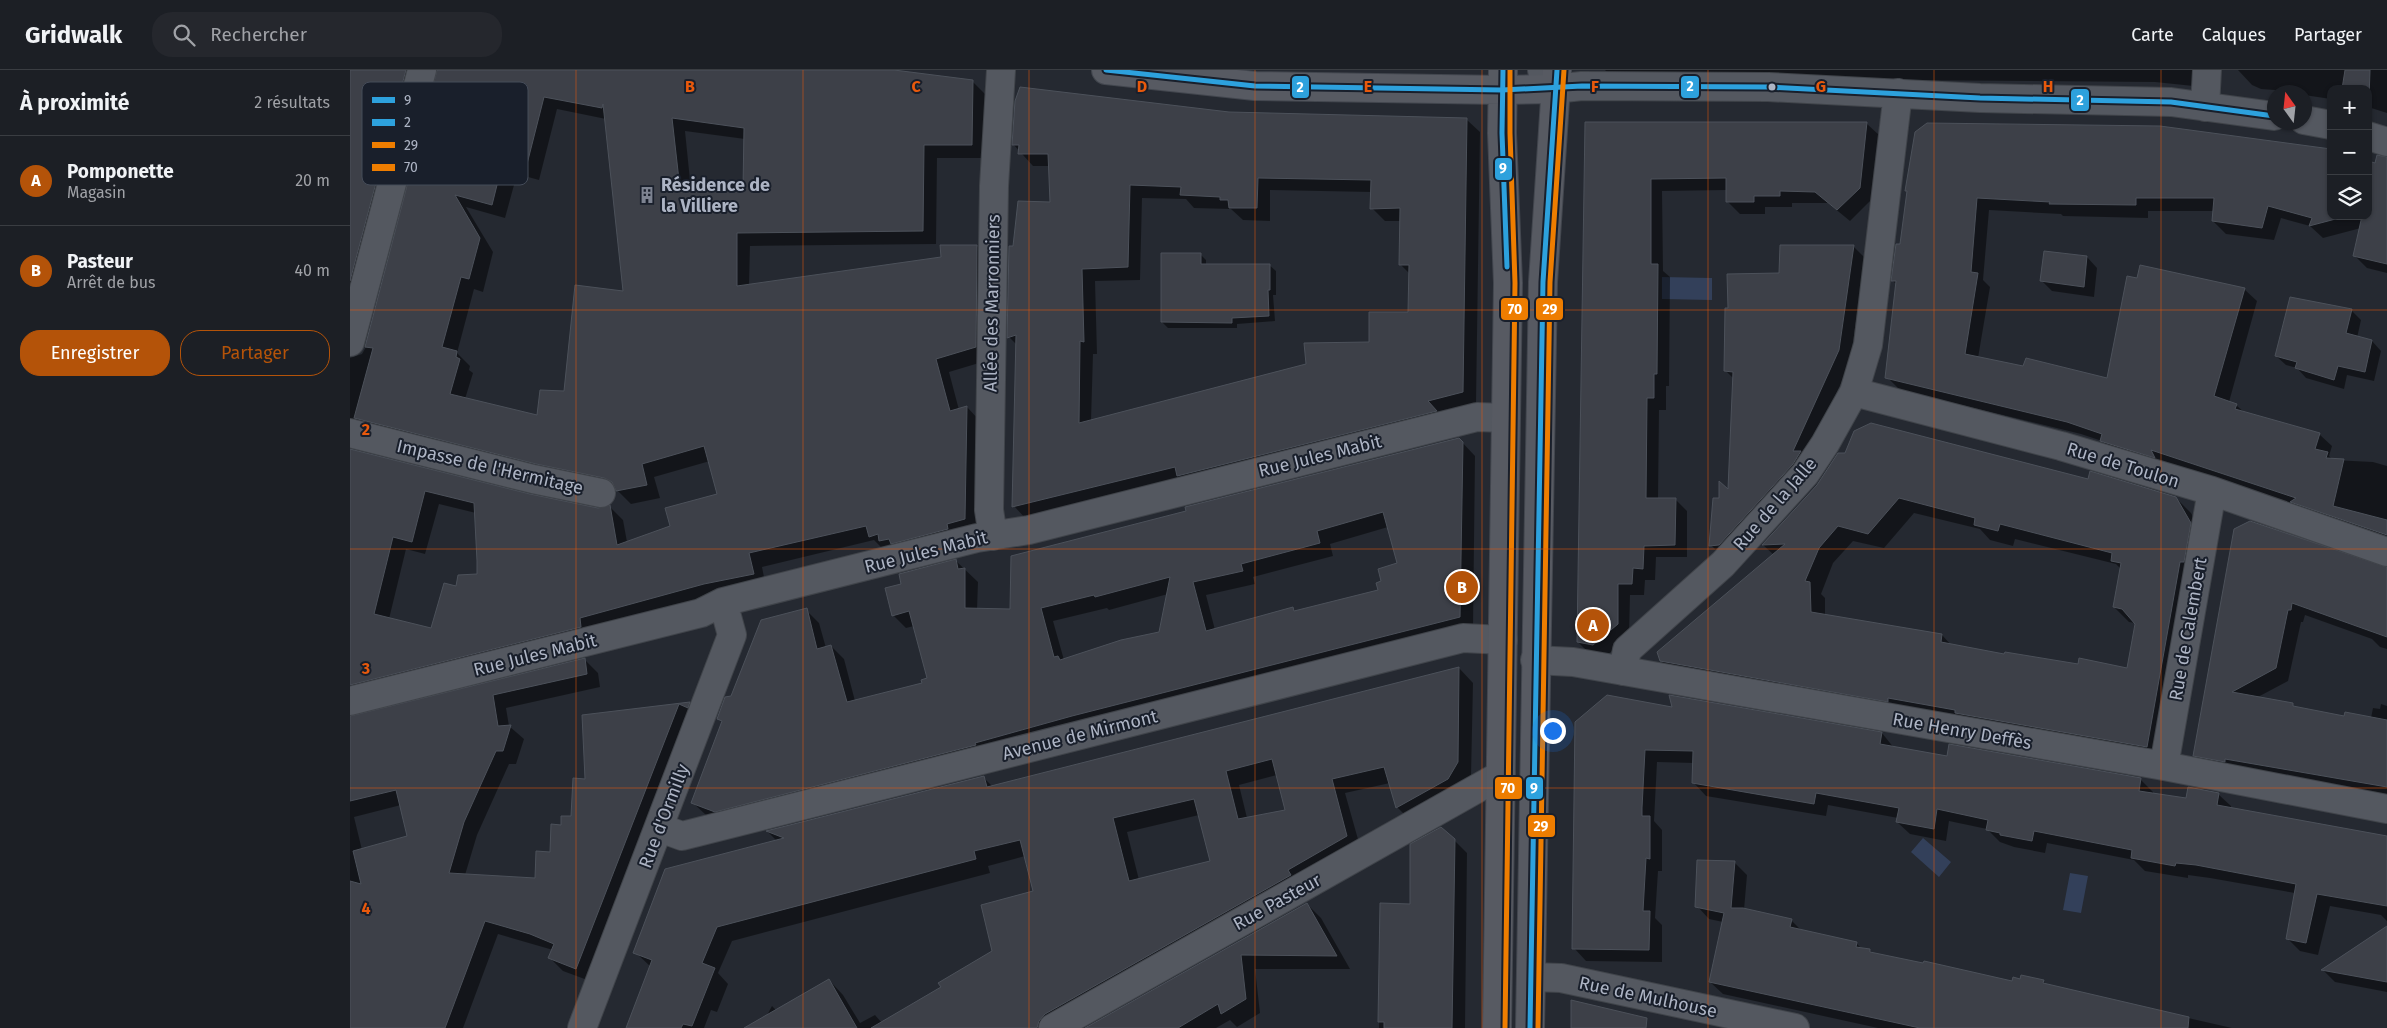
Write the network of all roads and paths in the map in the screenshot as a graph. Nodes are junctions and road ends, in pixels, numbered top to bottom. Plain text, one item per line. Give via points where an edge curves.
1 (1001, 70) edge
2 (1106, 70) edge
3 (2207, 70) edge
4 (1551, 76) edge
5 (1503, 80) edge
6 (1898, 93) junction
7 (2205, 107) junction
8 (2267, 115) edge
9 (2312, 121) edge
10 (2327, 124) edge
11 (2372, 137) edge
12 (2387, 142) edge
13 (392, 185) edge
14 (350, 342) edge
15 (1854, 392) junction
16 (1505, 418) junction
17 (350, 433) edge
18 (2212, 492) junction
19 (600, 493) dead end
20 (993, 536) junction
21 (2387, 552) edge
22 (723, 602) junction
23 (1503, 640) junction
24 (1535, 660) junction
25 (1623, 671) junction
26 (350, 701) edge
27 (2164, 766) junction
28 (1501, 775) junction
29 (2387, 809) edge
30 (660, 828) junction
31 (1531, 977) junction
32 (582, 1028) edge
33 (1053, 1028) edge
34 (1497, 1028) edge
35 (1530, 1028) edge
36 (1794, 1028) edge

1 - 20 street, Allée des Marronniers via 994,186 989,510
2 - 5 main road via 1255,86
3 - 7 street
4 - 5 main road
4 - 6 street via 1582,86 1768,87
4 - 24 main road
5 - 16 main road via 1508,283
6 - 7 street via 2171,102
6 - 15 street, Rue de la Jalle via 1868,345
7 - 8 street
9 - 10 street
11 - 12 street
13 - 14 street
15 - 18 street, Rue de Toulon via 2061,446
15 - 25 street, Rue de la Jalle via 1805,474 1724,564 1627,650
16 - 20 street, Rue Jules Mabit via 1477,417 1029,530
16 - 23 main road
17 - 19 street, Impasse de l'Hermitage
18 - 21 street, Rue de Toulon
18 - 27 street, Rue de Calembert
20 - 22 street, Rue Jules Mabit
22 - 26 street, Rue Jules Mabit via 701,613
22 - 30 street, Rue d'Ormilly via 732,635
23 - 28 main road
23 - 30 street, Avenue de Mirmont via 1463,638 682,836
24 - 25 street, Rue Henry Deffès
24 - 31 main road
25 - 27 street, Rue Henry Deffès
27 - 29 street, Rue Henry Deffès
28 - 33 street, Rue Pasteur
28 - 34 main road
30 - 32 street, Rue d'Ormilly
31 - 35 main road
31 - 36 street, Rue de Mulhouse via 1561,978

